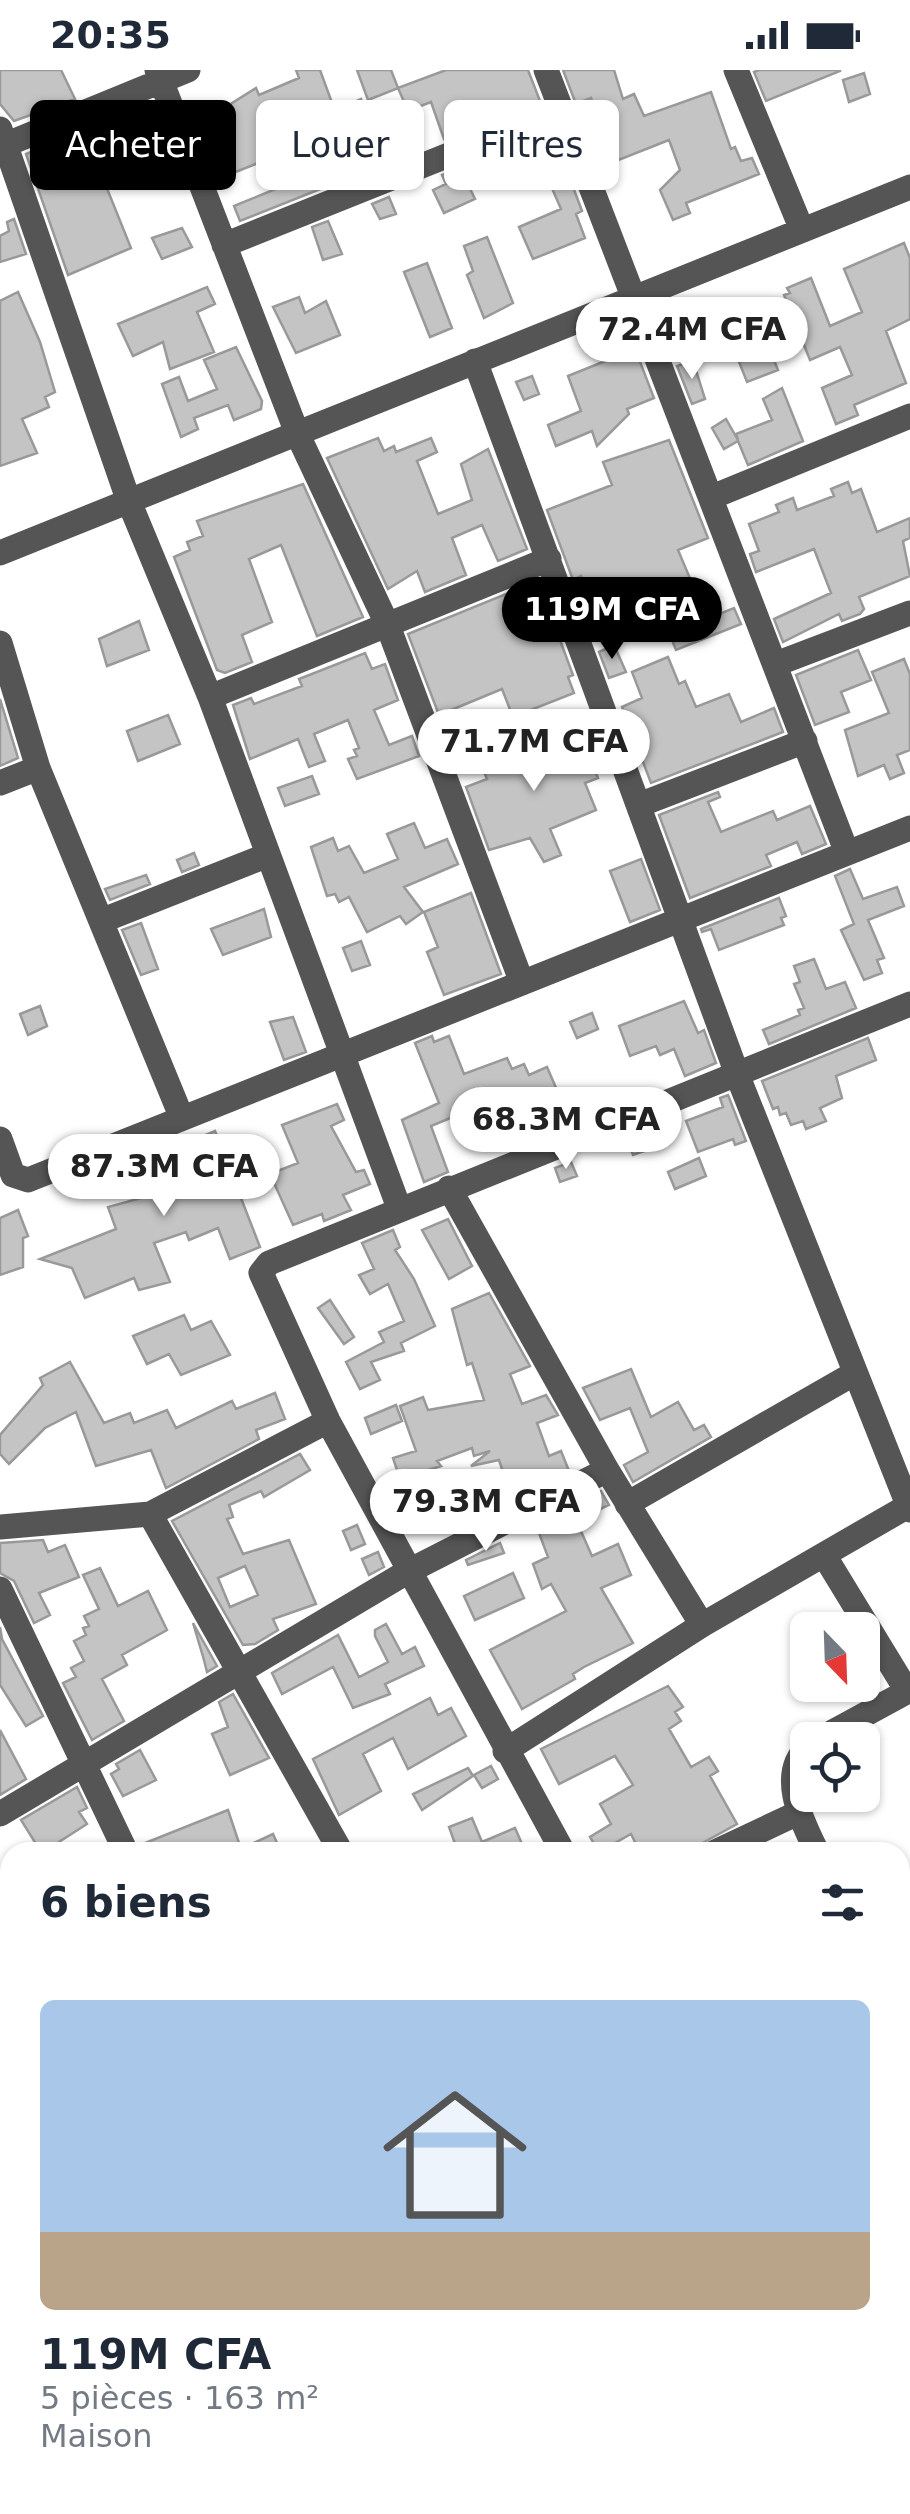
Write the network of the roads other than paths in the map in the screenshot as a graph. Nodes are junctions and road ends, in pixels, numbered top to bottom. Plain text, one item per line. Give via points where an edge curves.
1 (188, 70) edge
2 (546, 70) edge
3 (736, 70) edge
4 (159, 75) edge
5 (556, 100) edge
6 (2, 140) edge
7 (444, 157) edge
8 (910, 187) edge
9 (593, 190) edge
10 (802, 230) junction
11 (224, 245) junction
12 (636, 297) junction
13 (475, 361) junction
14 (910, 416) edge
15 (297, 433) junction
16 (712, 497) junction
17 (128, 499) junction
18 (0, 553) edge
19 (549, 559) junction
20 (910, 613) edge
21 (388, 626) junction
22 (0, 643) edge
23 (776, 664) junction
24 (210, 697) junction
25 (805, 741) junction
26 (38, 768) junction
27 (0, 784) edge
28 (639, 805) junction
29 (910, 828) edge
30 (847, 853) junction
31 (268, 854) junction
32 (680, 917) junction
33 (101, 921) junction
34 (522, 984) junction
35 (907, 1014) edge
36 (342, 1054) junction
37 (738, 1074) junction
38 (181, 1116) junction
39 (0, 1139) edge
40 (449, 1188) junction
41 (400, 1208) junction
42 (856, 1372) junction
43 (328, 1421) junction
44 (606, 1470) junction
45 (627, 1504) junction
46 (909, 1509) edge
47 (150, 1514) junction
48 (0, 1527) edge
49 (824, 1554) junction
50 (407, 1572) junction
51 (0, 1590) edge
52 (702, 1625) junction
53 (242, 1670) junction
54 (909, 1690) edge
55 (851, 1722) edge
56 (504, 1751) junction
57 (87, 1765) junction
58 (798, 1813) joint
59 (0, 1814) edge
60 (122, 1842) edge
61 (336, 1842) edge
62 (557, 1842) edge
63 (736, 1842) edge
64 (812, 1842) edge

1 - 4 street
2 - 5 street
3 - 10 street
4 - 6 street
4 - 11 street
6 - 17 street
7 - 11 street
8 - 10 street
9 - 12 street
10 - 12 street
11 - 15 street
12 - 13 street
12 - 16 street
13 - 15 street
13 - 19 street
14 - 16 street
15 - 17 street
15 - 21 street
16 - 23 street
17 - 18 street
17 - 24 street
19 - 21 street
19 - 28 street
20 - 23 street
21 - 24 street
21 - 34 street
22 - 26 street
23 - 25 street
24 - 31 street
25 - 28 street
25 - 30 street
26 - 27 street
26 - 33 street
28 - 32 street
29 - 30 street
30 - 32 street
31 - 33 street
31 - 36 street
32 - 34 street
32 - 37 street
33 - 38 street
34 - 36 street
35 - 37 street
36 - 38 street
36 - 41 street
37 - 40 street
37 - 42 street
38 - 39 street via 28,1180 13,1174
40 - 41 street
40 - 44 street
41 - 43 street via 269,1263 261,1273
42 - 45 street
42 - 46 street
43 - 47 street
43 - 50 street
44 - 45 street
44 - 50 street
45 - 52 street
46 - 49 street
47 - 48 street
47 - 53 street
49 - 52 street
49 - 54 street
50 - 53 street
50 - 56 street
51 - 57 street
52 - 56 street
53 - 57 street
53 - 61 street
54 - 55 street
56 - 62 street
57 - 59 street
57 - 60 street
58 - 63 street
58 - 64 street

